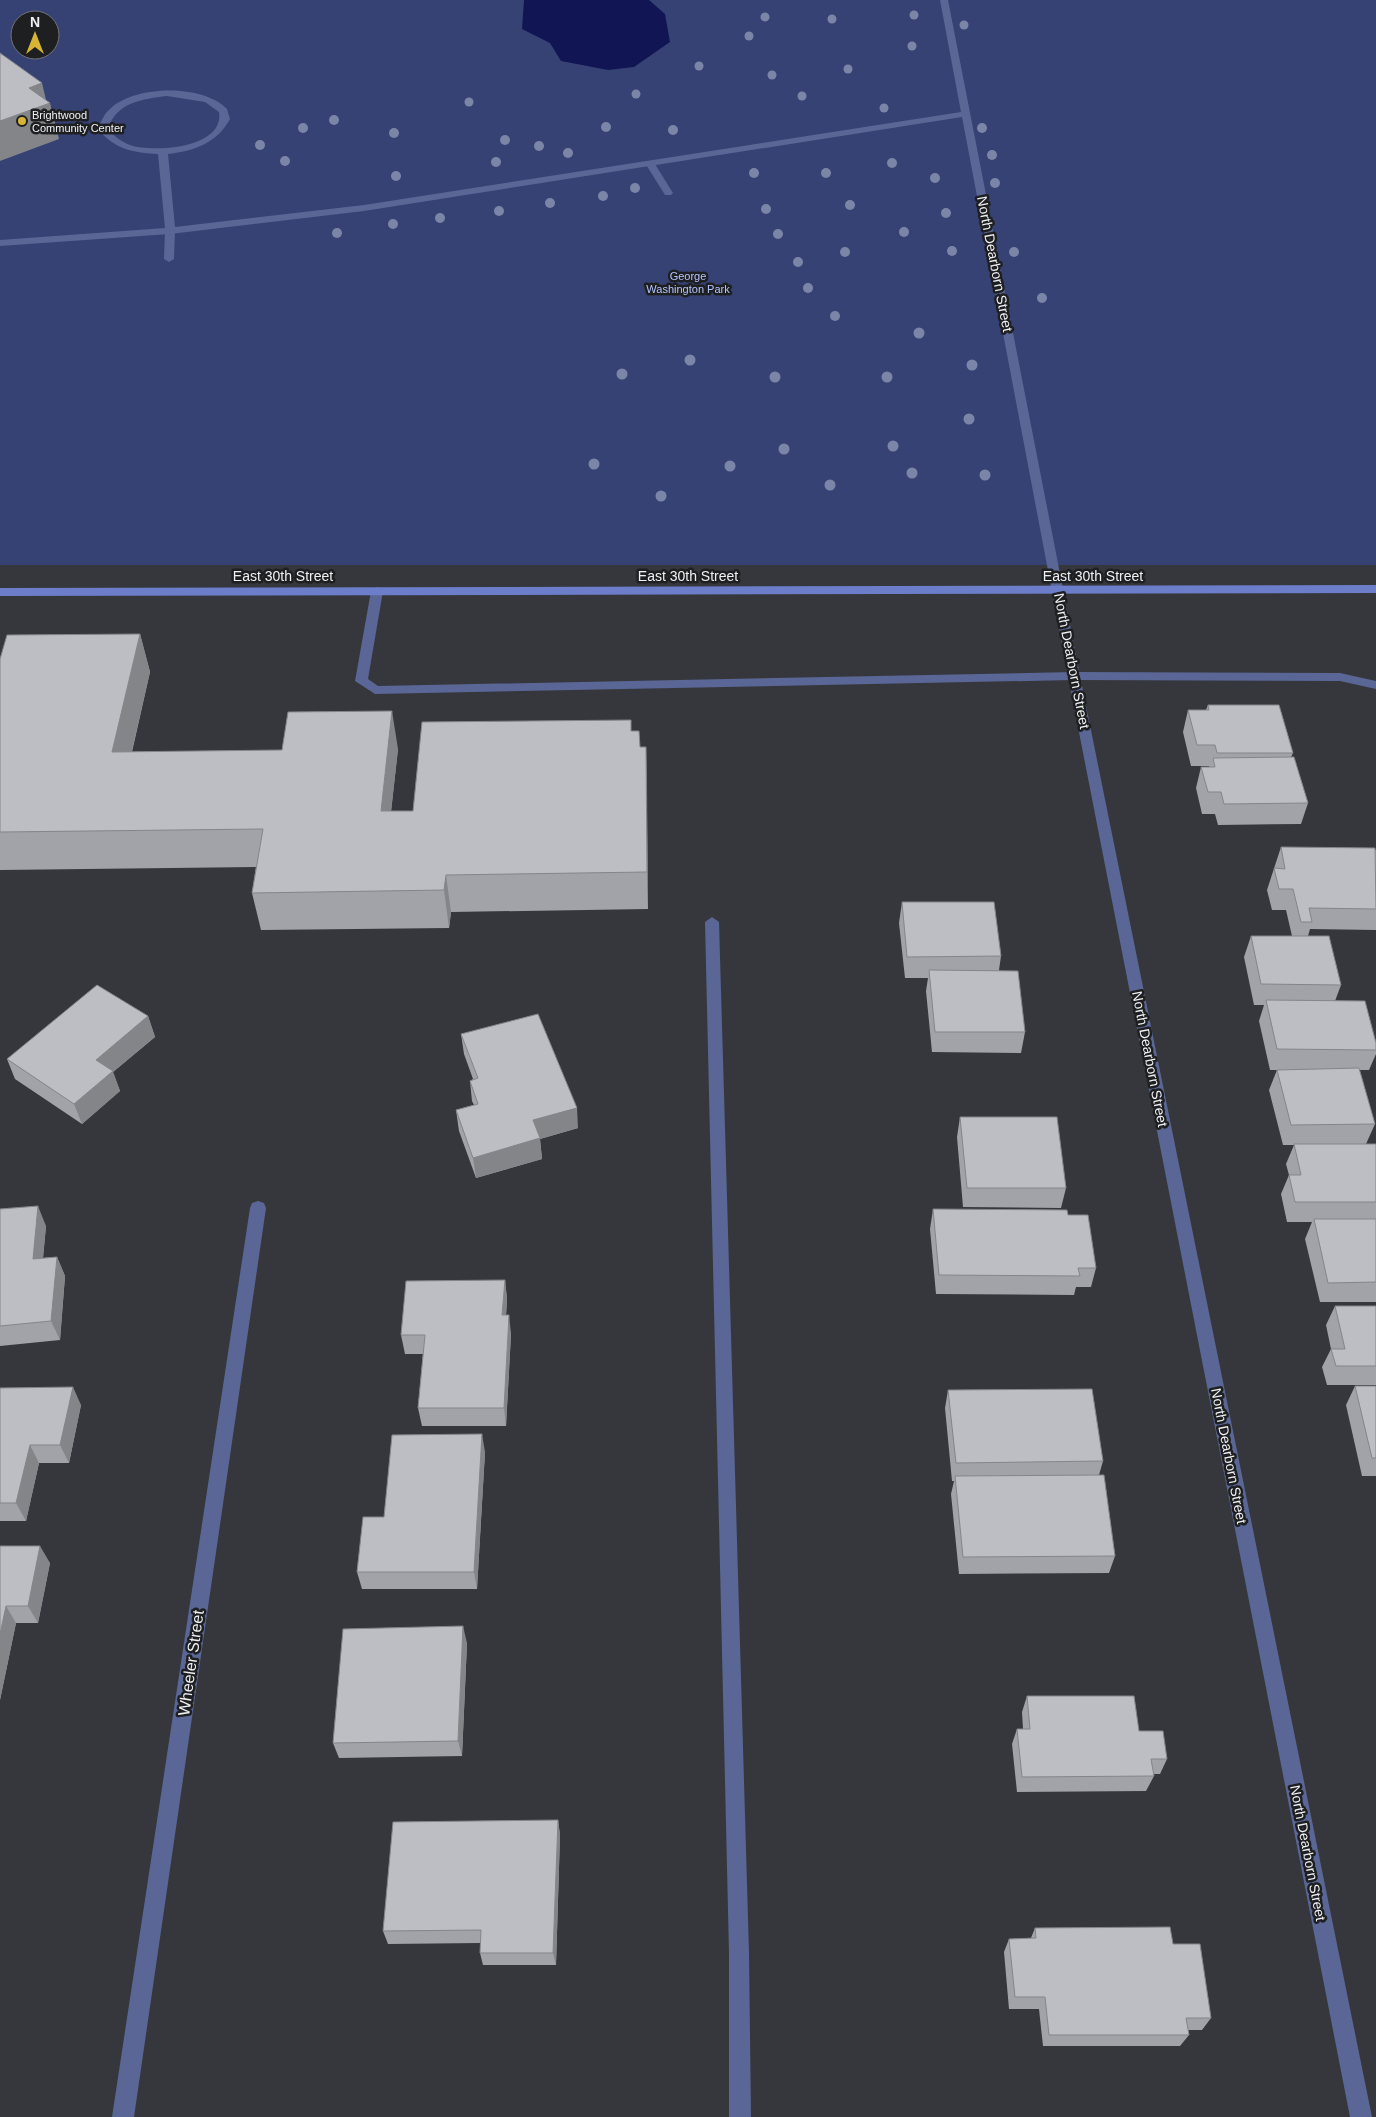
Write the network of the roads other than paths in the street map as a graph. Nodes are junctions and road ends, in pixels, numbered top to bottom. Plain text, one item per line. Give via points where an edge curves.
1 (944, 0) edge
2 (966, 114) junction
3 (162, 151) junction
4 (650, 163) junction
5 (668, 193) dead end
6 (170, 231) junction
7 (0, 243) edge
8 (169, 259) dead end
9 (1376, 590) edge
10 (377, 591) junction
11 (1059, 591) junction
12 (0, 592) edge
13 (1074, 676) junction
14 (1376, 685) edge
15 (712, 922) dead end
16 (258, 1208) dead end
17 (123, 2117) edge
18 (740, 2117) edge
19 (1361, 2117) edge

1 - 2 street, North Dearborn Street
2 - 4 street
2 - 11 street, North Dearborn Street
3 - 3 street via 194,145 210,138 220,129 223,111 204,97 167,93 128,101 105,119 103,129 108,138 120,146
3 - 6 street
4 - 5 street
4 - 6 street via 364,208
6 - 7 street
6 - 8 street
9 - 11 main road, East 30th Street
10 - 11 main road, East 30th Street
10 - 12 main road, East 30th Street
10 - 13 street via 361,680 375,690
11 - 13 street, North Dearborn Street
13 - 14 street via 1340,677
13 - 19 street, North Dearborn Street
15 - 18 street via 739,1953
16 - 17 street, Wheeler Street

